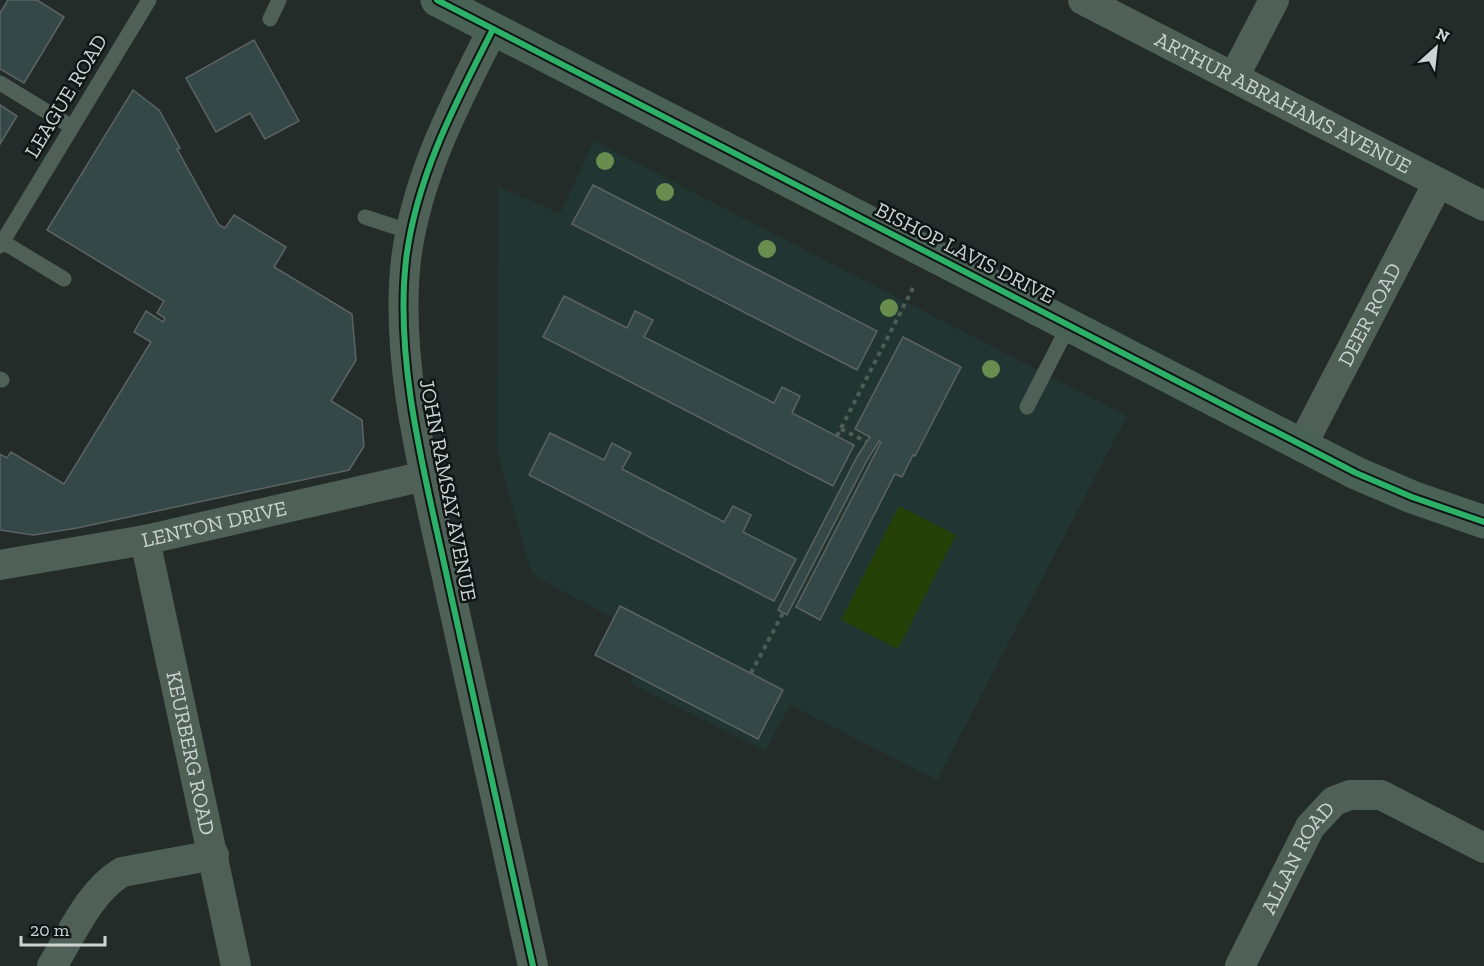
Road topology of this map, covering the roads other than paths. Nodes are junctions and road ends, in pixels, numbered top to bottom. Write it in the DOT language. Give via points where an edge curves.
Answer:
graph roads {
  1 [pos="279,0"];
  2 [pos="437,0"];
  3 [pos="1083,0"];
  4 [pos="1274,0"];
  5 [pos="142,3"];
  6 [pos="270,19"];
  7 [pos="493,29"];
  8 [pos="1234,76"];
  9 [pos="0,83"];
  10 [pos="72,127"];
  11 [pos="1438,183"];
  12 [pos="1484,206"];
  13 [pos="365,217"];
  14 [pos="411,232"];
  15 [pos="1,244"];
  16 [pos="64,279"];
  17 [pos="1069,325"];
  18 [pos="1026,407"];
  19 [pos="1302,445"];
  20 [pos="425,476"];
  21 [pos="1484,522"];
  22 [pos="145,540"];
  23 [pos="0,565"];
  24 [pos="1484,848"];
  25 [pos="214,855"];
  26 [pos="52,966"];
  27 [pos="236,966"];
  28 [pos="533,966"];
  29 [pos="1240,966"];
  1 -- 6 [label="lane"];
  2 -- 7 [label="street, BISHOP LAVIS DRIVE"];
  3 -- 8 [label="street, ARTHUR ABRAHAMS AVENUE"];
  4 -- 8 [label="street"];
  5 -- 10 [label="lane, LEAGUE ROAD"];
  7 -- 14 [label="street, JOHN RAMSAY AVENUE" via="439,143"];
  7 -- 17 [label="street, BISHOP LAVIS DRIVE"];
  8 -- 11 [label="street, ARTHUR ABRAHAMS AVENUE"];
  9 -- 10 [label="lane"];
  10 -- 15 [label="lane, LEAGUE ROAD"];
  11 -- 12 [label="street, ARTHUR ABRAHAMS AVENUE"];
  11 -- 19 [label="street, DEER ROAD"];
  13 -- 14 [label="lane"];
  14 -- 20 [label="street, JOHN RAMSAY AVENUE" via="403,326"];
  15 -- 16 [label="lane"];
  17 -- 18 [label="lane"];
  17 -- 19 [label="street, BISHOP LAVIS DRIVE"];
  19 -- 21 [label="street, BISHOP LAVIS DRIVE" via="1412,497"];
  20 -- 22 [label="street, LENTON DRIVE"];
  20 -- 28 [label="street, JOHN RAMSAY AVENUE"];
  22 -- 23 [label="street, LENTON DRIVE"];
  22 -- 25 [label="street, KEURBERG ROAD"];
  24 -- 29 [label="street, ALLAN ROAD" via="1381,795 1350,795 1334,801 1310,827"];
  25 -- 26 [label="street" via="122,872 109,880 94,897"];
  25 -- 27 [label="street, KEURBERG ROAD"];
}
